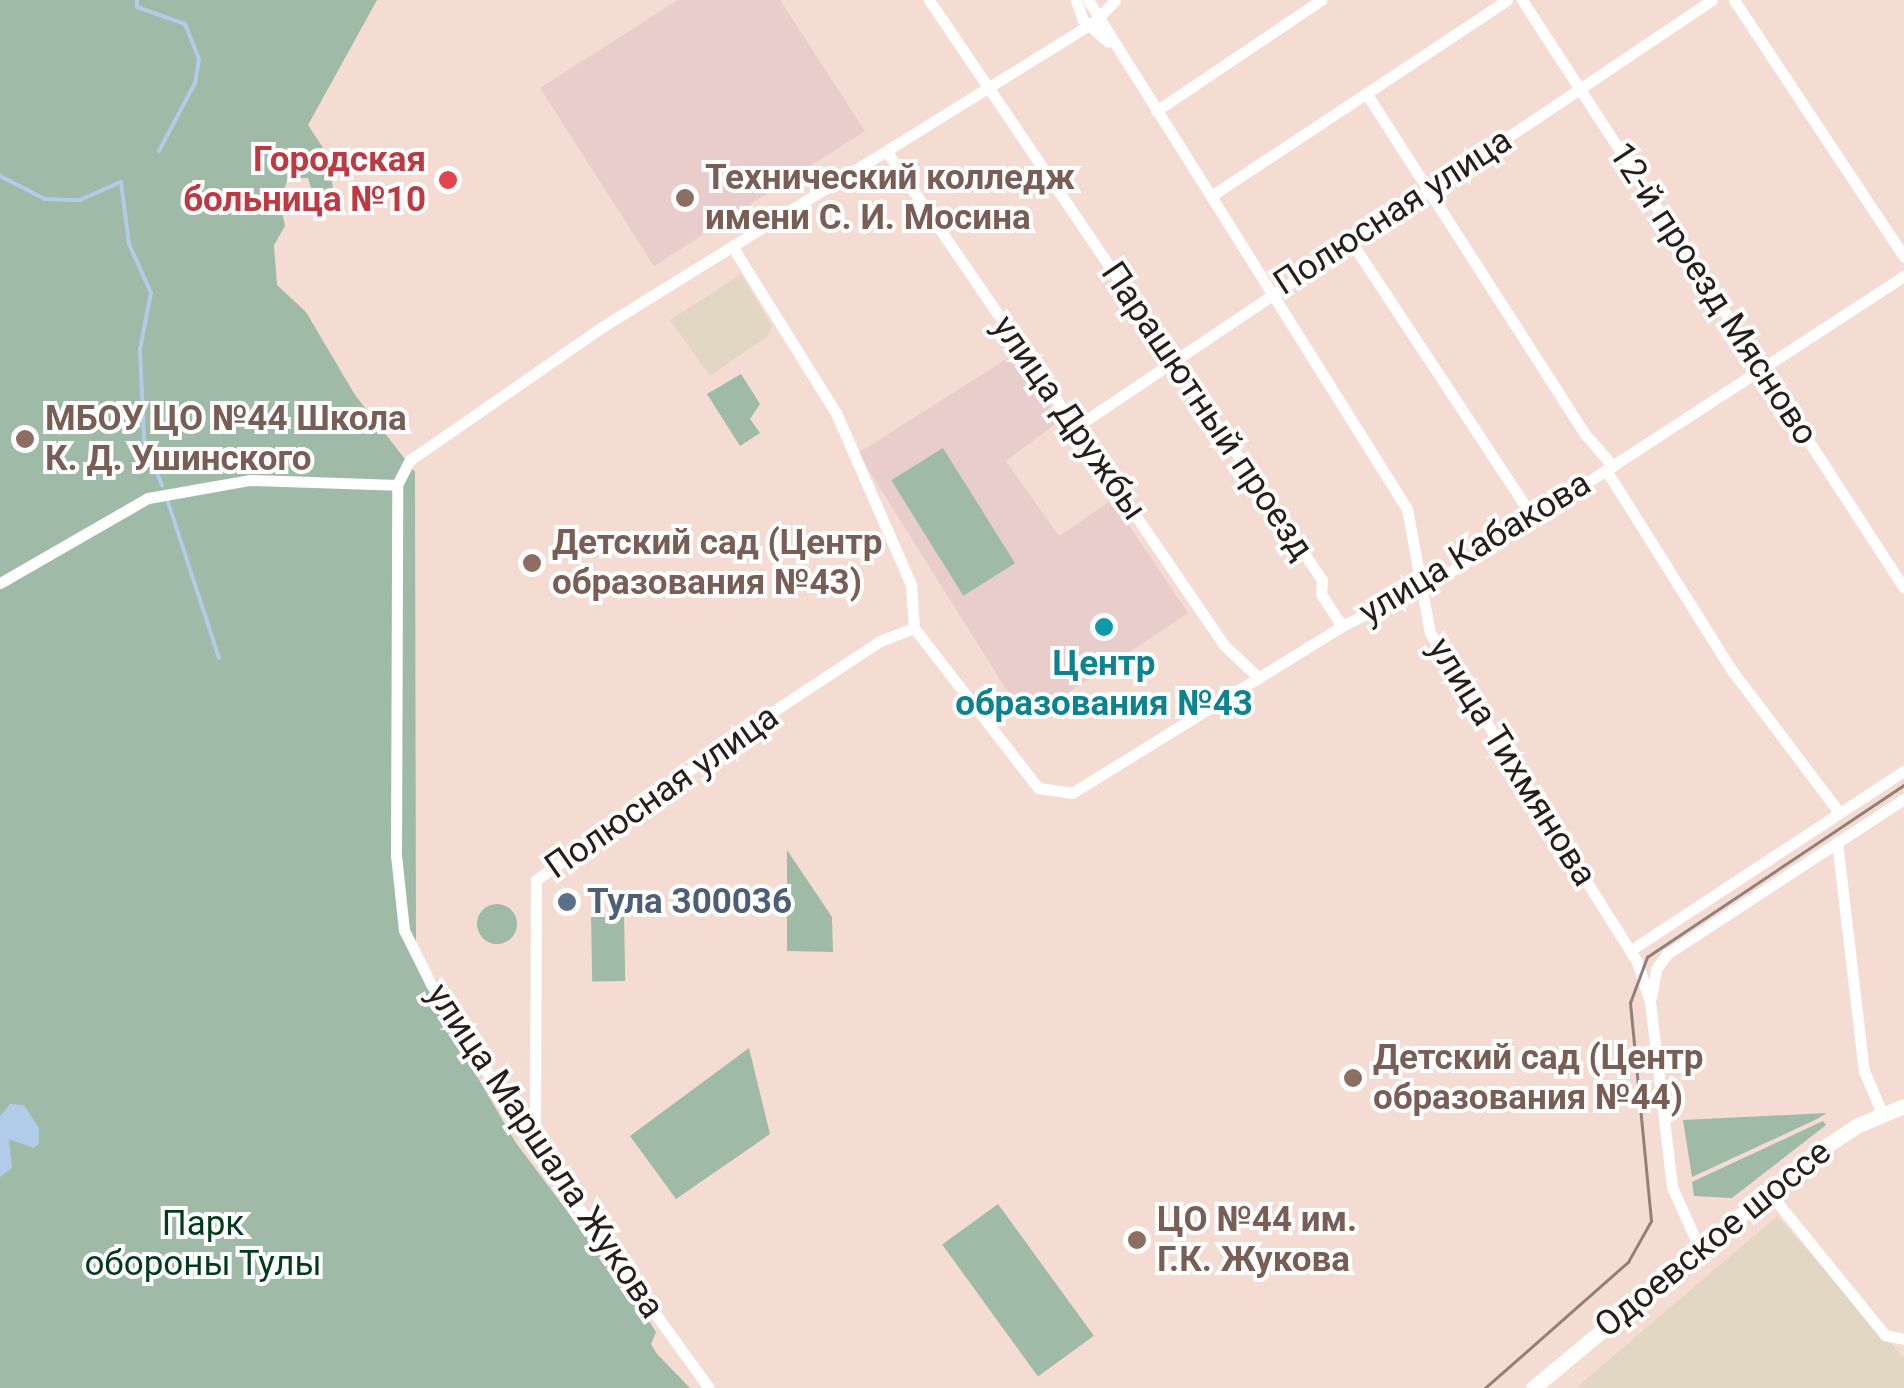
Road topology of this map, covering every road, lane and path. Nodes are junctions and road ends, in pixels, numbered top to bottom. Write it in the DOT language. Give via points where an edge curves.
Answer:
graph roads {
  1 [pos="929,0"];
  2 [pos="1076,0"];
  3 [pos="1112,0"];
  4 [pos="1321,0"];
  5 [pos="1508,0"];
  6 [pos="1522,0"];
  7 [pos="1712,0"];
  8 [pos="1734,0"];
  9 [pos="1094,7"];
  10 [pos="1084,20"];
  11 [pos="1111,45"];
  12 [pos="987,86"];
  13 [pos="1580,90"];
  14 [pos="1366,93"];
  15 [pos="1156,111"];
  16 [pos="887,152"];
  17 [pos="1430,187"];
  18 [pos="1211,196"];
  19 [pos="1350,240"];
  20 [pos="732,246"];
  21 [pos="1904,257"];
  22 [pos="1904,276"];
  23 [pos="1270,293"];
  24 [pos="1170,359"];
  25 [pos="1763,370"];
  26 [pos="1076,427"];
  27 [pos="1610,468"];
  28 [pos="398,485"];
  29 [pos="1532,518"];
  30 [pos="0,582"];
  31 [pos="1423,586"];
  32 [pos="1904,588"];
  33 [pos="1342,626"];
  34 [pos="914,628"];
  35 [pos="1259,678"];
  36 [pos="1904,771"];
  37 [pos="1904,799"];
  38 [pos="1839,812"];
  39 [pos="1837,842"];
  40 [pos="1630,950"];
  41 [pos="1650,1002"];
  42 [pos="1904,1106"];
  43 [pos="1882,1113"];
  44 [pos="536,1149"];
  45 [pos="1768,1191"];
  46 [pos="1699,1247"];
  47 [pos="1904,1340"];
  48 [pos="709,1388"];
  49 [pos="1533,1388"];
  1 -- 12 [label="street, Парашютный проезд"];
  2 -- 10 [label="street"];
  3 -- 9 [label="street"];
  4 -- 15 [label="street"];
  5 -- 14 [label="street"];
  6 -- 13 [label="street, 12-й проезд Мясново"];
  7 -- 13 [label="street, Полюсная улица"];
  8 -- 21 [label="street"];
  9 -- 10 [label="street"];
  9 -- 11 [label="street, улица Тихмянова"];
  10 -- 11 [label="street, улица Тихмянова"];
  10 -- 12 [label="street"];
  11 -- 15 [label="street, улица Тихмянова"];
  12 -- 16 [label="street"];
  12 -- 24 [label="street, Парашютный проезд"];
  13 -- 17 [label="street, Полюсная улица"];
  13 -- 25 [label="street, 12-й проезд Мясново"];
  14 -- 17 [label="street"];
  14 -- 18 [label="street"];
  15 -- 18 [label="street, улица Тихмянова"];
  16 -- 20 [label="street"];
  16 -- 26 [label="street, улица Дружбы"];
  17 -- 19 [label="street, Полюсная улица"];
  17 -- 27 [label="street"];
  18 -- 23 [label="street, улица Тихмянова"];
  19 -- 23 [label="street, Полюсная улица"];
  19 -- 29 [label="street"];
  20 -- 28 [label="street" via="410,460"];
  20 -- 34 [label="street" via="836,413 911,586"];
  22 -- 25 [label="street, улица Кабакова"];
  23 -- 24 [label="street, Полюсная улица"];
  23 -- 31 [label="street, улица Тихмянова" via="1407,508"];
  24 -- 26 [label="street, Полюсная улица"];
  24 -- 33 [label="street, Парашютный проезд" via="1322,580 1321,594"];
  25 -- 27 [label="street, улица Кабакова"];
  25 -- 32 [label="street, 12-й проезд Мясново"];
  26 -- 35 [label="street, улица Дружбы" via="1224,645"];
  27 -- 29 [label="street, улица Кабакова"];
  27 -- 38 [label="street" via="1730,668"];
  28 -- 30 [label="street" via="250,480 148,498"];
  28 -- 44 [label="street, улица Маршала Жукова" via="396,855 404,930"];
  29 -- 31 [label="street, улица Кабакова"];
  31 -- 33 [label="street, улица Кабакова"];
  31 -- 40 [label="street, улица Тихмянова" via="1430,633"];
  33 -- 35 [label="street, улица Кабакова"];
  34 -- 35 [label="street, улица Кабакова" via="1038,788 1072,793"];
  34 -- 44 [label="street, Полюсная улица" via="880,642 751,726 536,880"];
  36 -- 38 [label="street"];
  37 -- 39 [label="street"];
  38 -- 40 [label="street"];
  39 -- 41 [label="street" via="1667,954 1656,969"];
  39 -- 43 [label="street" via="1864,1071"];
  40 -- 41 [label="street, улица Тихмянова"];
  41 -- 46 [label="street, улица Тихмянова" via="1672,1188"];
  42 -- 43 [label="main road, Одоевское шоссе"];
  43 -- 45 [label="main road, Одоевское шоссе"];
  44 -- 48 [label="street, улица Маршала Жукова"];
  45 -- 46 [label="main road, Одоевское шоссе"];
  45 -- 47 [label="street" via="1885,1335"];
  46 -- 49 [label="main road, Одоевское шоссе"];
}
